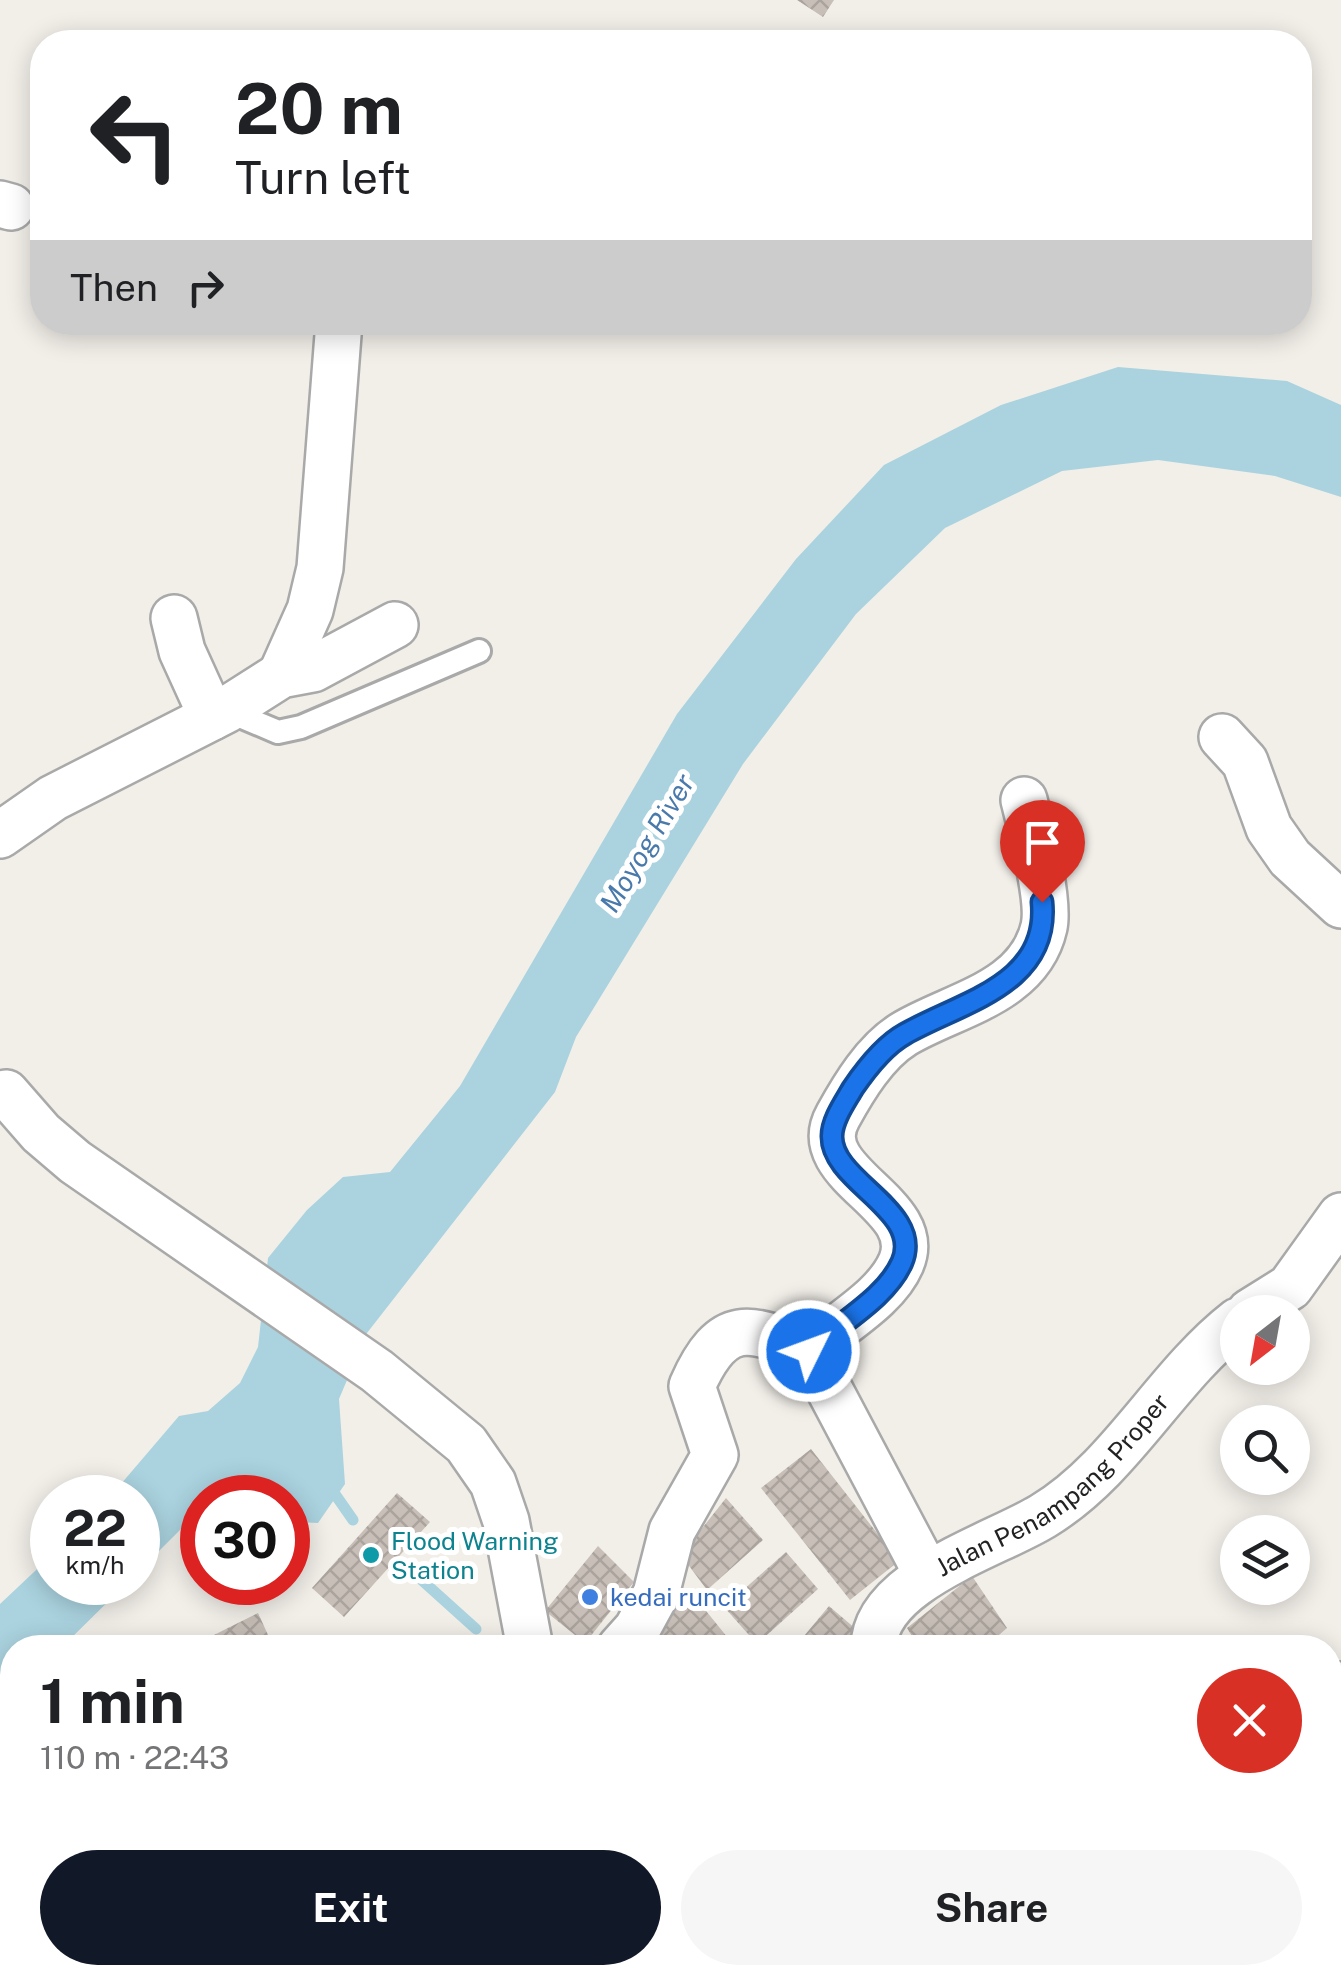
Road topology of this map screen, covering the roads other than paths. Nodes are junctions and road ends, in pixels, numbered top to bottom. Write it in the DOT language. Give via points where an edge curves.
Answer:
graph roads {
  1 [pos="338,335"];
  2 [pos="174,618"];
  3 [pos="395,626"];
  4 [pos="479,651"];
  5 [pos="280,675"];
  6 [pos="219,713"];
  7 [pos="1222,737"];
  8 [pos="1024,800"];
  9 [pos="0,835"];
  10 [pos="1341,905"];
  11 [pos="6,1093"];
  12 [pos="1341,1216"];
  13 [pos="1326,1264"];
  14 [pos="1277,1295"];
  15 [pos="1220,1335"];
  16 [pos="809,1351"];
  17 [pos="927,1574"];
  18 [pos="528,1635"];
  19 [pos="632,1635"];
  20 [pos="879,1635"];
  1 -- 5 [label="street" via="320,568 310,610"];
  2 -- 6 [label="street" via="187,664"];
  3 -- 5 [label="street" via="313,669"];
  4 -- 6 [label="lane" via="290,730"];
  5 -- 6 [label="street"];
  6 -- 9 [label="street" via="52,798"];
  7 -- 10 [label="street" via="1244,762 1269,828 1290,858"];
  8 -- 16 [label="street" via="1044,926 1032,951 993,993 904,1034 840,1111 831,1140 837,1155 898,1222 903,1260 891,1280"];
  11 -- 18 [label="street" via="76,1162 378,1371 466,1444 493,1482 506,1521"];
  12 -- 13 [label="street"];
  13 -- 14 [label="street"];
  15 -- 17 [label="street, Jalan Penampang Proper" via="1153,1404 1112,1459 1060,1506"];
  16 -- 17 [label="street"];
  16 -- 19 [label="street" via="739,1330 702,1363 692,1386 715,1455 672,1531 656,1594"];
  17 -- 20 [label="street, Jalan Penampang Proper" via="886,1614"];
}
